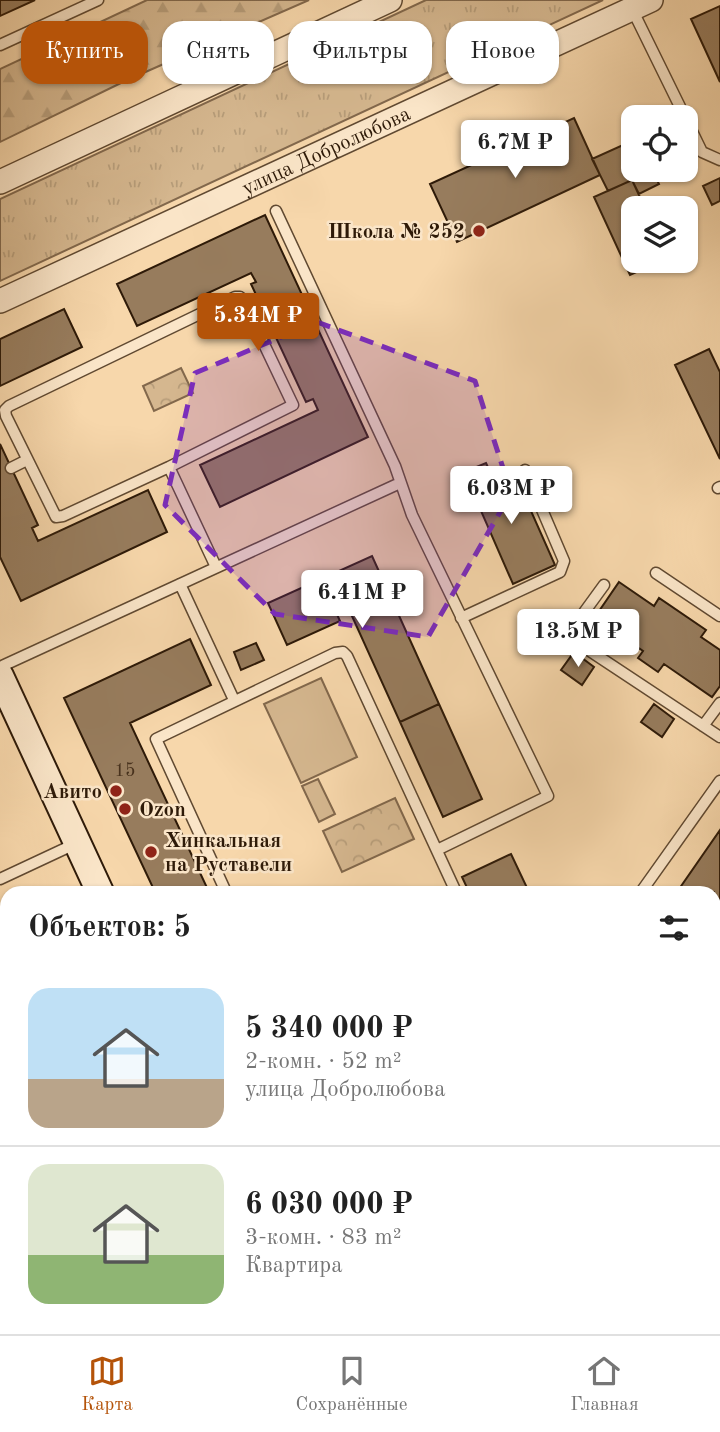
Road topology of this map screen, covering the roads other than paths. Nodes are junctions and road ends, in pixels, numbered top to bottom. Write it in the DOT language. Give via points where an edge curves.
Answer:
graph roads {
  1 [pos="97,0"];
  2 [pos="390,0"];
  3 [pos="641,4"];
  4 [pos="0,45"];
  5 [pos="680,105"];
  6 [pos="698,144"];
  7 [pos="720,160"];
  8 [pos="0,182"];
  9 [pos="276,211"];
  10 [pos="0,301"];
  11 [pos="327,321"];
  12 [pos="317,326"];
  13 [pos="279,344"];
  14 [pos="267,349"];
  15 [pos="27,460"];
  16 [pos="169,467"];
  17 [pos="11,468"];
  18 [pos="525,470"];
  19 [pos="400,483"];
  20 [pos="216,567"];
  21 [pos="656,573"];
  22 [pos="180,584"];
  23 [pos="604,585"];
  24 [pos="720,616"];
  25 [pos="461,618"];
  26 [pos="0,667"];
  27 [pos="0,676"];
  28 [pos="234,700"];
  29 [pos="720,702"];
  30 [pos="703,726"];
  31 [pos="720,737"];
  32 [pos="720,781"];
  33 [pos="716,795"];
  34 [pos="77,843"];
  35 [pos="437,850"];
  36 [pos="0,879"];
  37 [pos="97,886"];
  38 [pos="223,886"];
  39 [pos="453,886"];
  40 [pos="646,886"];
  1 -- 4 [label="lane"];
  2 -- 8 [label="street"];
  3 -- 5 [label="lane"];
  3 -- 10 [label="street, улица Добролюбова"];
  6 -- 7 [label="lane" via="702,152"];
  9 -- 11 [label="lane"];
  11 -- 12 [label="lane"];
  11 -- 19 [label="lane"];
  13 -- 14 [label="lane"];
  14 -- 15 [label="lane" via="243,300 235,297 9,406 6,415"];
  14 -- 16 [label="lane" via="293,405"];
  15 -- 16 [label="lane" via="56,517"];
  15 -- 17 [label="lane"];
  16 -- 20 [label="lane"];
  18 -- 25 [label="lane" via="564,567"];
  19 -- 20 [label="lane"];
  19 -- 25 [label="lane"];
  20 -- 22 [label="lane"];
  21 -- 24 [label="lane"];
  22 -- 26 [label="lane"];
  22 -- 28 [label="lane"];
  23 -- 30 [label="lane" via="580,618 584,647"];
  25 -- 35 [label="lane" via="548,796"];
  27 -- 34 [label="main road"];
  28 -- 35 [label="lane" via="343,652"];
  28 -- 38 [label="lane" via="156,739"];
  29 -- 30 [label="lane"];
  30 -- 31 [label="lane"];
  32 -- 33 [label="lane"];
  33 -- 40 [label="lane"];
  34 -- 36 [label="lane"];
  34 -- 37 [label="main road"];
  35 -- 39 [label="lane"];
}
